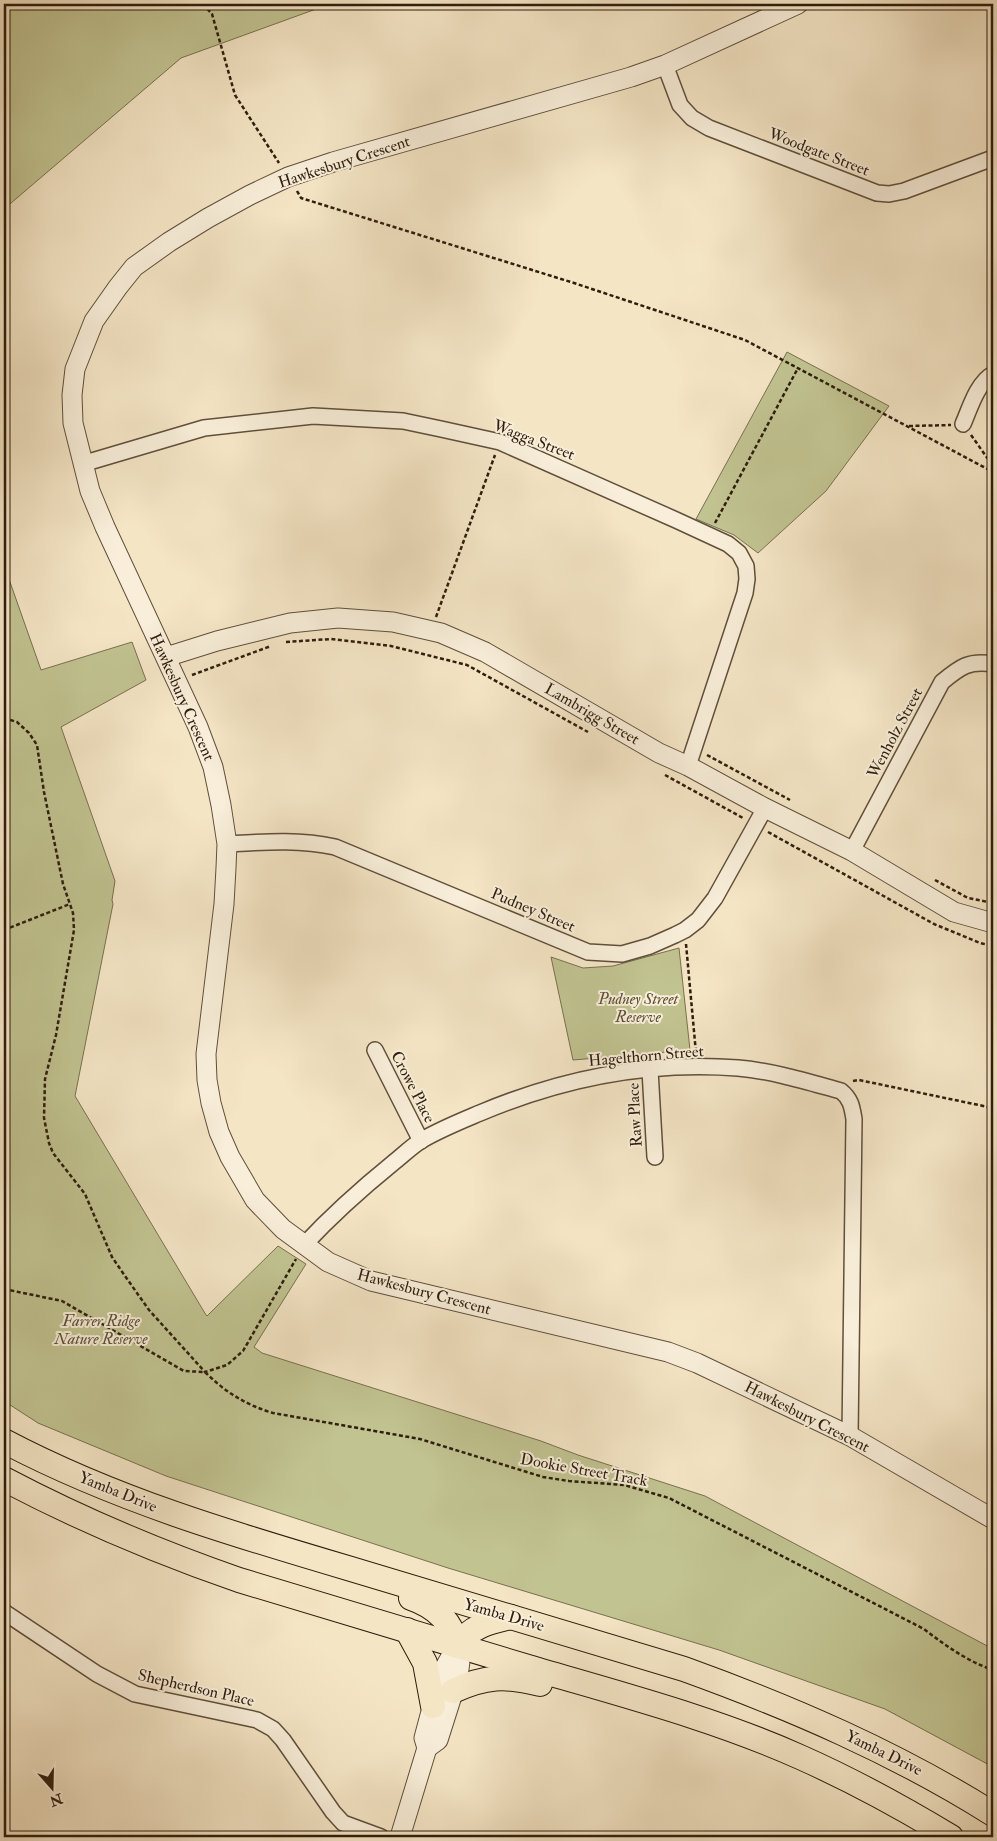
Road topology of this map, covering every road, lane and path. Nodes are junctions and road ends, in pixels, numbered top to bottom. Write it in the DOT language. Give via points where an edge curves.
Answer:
graph roads {
  1 [pos="203,4"];
  2 [pos="798,4"];
  3 [pos="665,65"];
  4 [pos="993,158"];
  5 [pos="282,166"];
  6 [pos="294,187"];
  7 [pos="798,368"];
  8 [pos="993,374"];
  9 [pos="963,424"];
  10 [pos="500,442"];
  11 [pos="82,464"];
  12 [pos="993,472"];
  13 [pos="709,535"];
  14 [pos="431,631"];
  15 [pos="281,642"];
  16 [pos="272,646"];
  17 [pos="422,654"];
  18 [pos="166,657"];
  19 [pos="993,664"];
  20 [pos="190,682"];
  21 [pos="4,718"];
  22 [pos="594,736"];
  23 [pos="688,766"];
  24 [pos="661,773"];
  25 [pos="771,811"];
  26 [pos="756,825"];
  27 [pos="227,844"];
  28 [pos="852,851"];
  29 [pos="70,904"];
  30 [pos="993,923"];
  31 [pos="4,930"];
  32 [pos="685,930"];
  33 [pos="993,946"];
  34 [pos="375,1050"];
  35 [pos="697,1067"];
  36 [pos="650,1070"];
  37 [pos="421,1141"];
  38 [pos="655,1157"];
  39 [pos="304,1245"];
  40 [pos="4,1289"];
  41 [pos="205,1372"];
  42 [pos="850,1436"];
  43 [pos="4,1441"];
  44 [pos="4,1479"];
  45 [pos="993,1519"];
  46 [pos="370,1575"];
  47 [pos="4,1612"];
  48 [pos="511,1617"];
  49 [pos="407,1630"];
  50 [pos="457,1646"];
  51 [pos="993,1670"];
  52 [pos="606,1690"];
  53 [pos="453,1691"];
  54 [pos="433,1706"];
  55 [pos="427,1748"];
  56 [pos="964,1796"];
  57 [pos="993,1802"];
  58 [pos="993,1814"];
  59 [pos="381,1837"];
  60 [pos="400,1837"];
  61 [pos="951,1837"];
  1 -- 5 [label="path" via="212,14 235,95"];
  2 -- 3 [label="street, Hawkesbury Crescent"];
  3 -- 4 [label="street, Woodgate Street" via="680,105 692,118 709,128 877,193 904,191"];
  3 -- 11 [label="street, Hawkesbury Crescent" via="288,177 169,242 134,267 94,321 82,348 72,395 73,423"];
  6 -- 7 [label="path" via="301,198 745,340"];
  7 -- 12 [label="path"];
  7 -- 13 [label="path"];
  8 -- 9 [label="street" via="980,386"];
  10 -- 11 [label="street, Wagga Street" via="403,421 313,416 204,428"];
  10 -- 13 [label="street, Wagga Street"];
  10 -- 14 [label="path"];
  11 -- 18 [label="street, Hawkesbury Crescent" via="105,527"];
  13 -- 23 [label="street, Wagga Street" via="739,553 746,566 747,579"];
  14 -- 17 [label="path"];
  14 -- 18 [label="street, Lambrigg Street" via="393,622 338,618 290,623"];
  14 -- 23 [label="street, Lambrigg Street" via="485,652"];
  15 -- 17 [label="path" via="331,639 391,646"];
  16 -- 20 [label="path" via="190,676"];
  17 -- 22 [label="path" via="467,665"];
  18 -- 27 [label="street, Hawkesbury Crescent" via="213,766"];
  19 -- 28 [label="street, Wenholz Street" via="966,664 942,682"];
  21 -- 29 [label="path, Dookie Street Track" via="17,722 37,745 63,884"];
  23 -- 25 [label="street, Lambrigg Street"];
  24 -- 26 [label="path"];
  25 -- 26 [label="street, Pudney Street"];
  25 -- 28 [label="street, Lambrigg Street"];
  25 -- 33 [label="path" via="766,831 934,924"];
  26 -- 32 [label="street, Pudney Street" via="715,898 698,920"];
  27 -- 32 [label="street, Pudney Street" via="293,841 335,847 588,952 622,954"];
  27 -- 39 [label="street, Hawkesbury Crescent" via="224,904 206,1054 211,1103 230,1157 255,1200"];
  28 -- 30 [label="street, Lambrigg Street" via="954,912"];
  29 -- 31 [label="path"];
  29 -- 41 [label="path, Dookie Street Track" via="74,930 45,1079 44,1118 49,1143 85,1194 112,1257 149,1310"];
  32 -- 35 [label="path"];
  34 -- 37 [label="street, Crowe Place"];
  35 -- 36 [label="street, Hagelthorn Street"];
  35 -- 42 [label="street, Hagelthorn Street" via="763,1072 841,1091 848,1096 852,1106 854,1138"];
  36 -- 37 [label="street, Hagelthorn Street" via="563,1083 509,1101"];
  36 -- 38 [label="street, Raw Place"];
  37 -- 39 [label="street, Hagelthorn Street" via="368,1183"];
  39 -- 41 [label="path" via="243,1351 227,1365"];
  39 -- 42 [label="street, Hawkesbury Crescent" via="328,1262 371,1281 668,1352"];
  40 -- 41 [label="path" via="62,1301 184,1371"];
  41 -- 51 [label="path, Dookie Street Track" via="235,1398 258,1409 420,1439 543,1477 624,1486 669,1498 924,1628 947,1647"];
  42 -- 45 [label="street, Hawkesbury Crescent"];
  43 -- 46 [label="main road, Yamba Drive" via="61,1469 183,1517"];
  44 -- 49 [label="main road" via="80,1517 177,1558"];
  46 -- 48 [label="main road, Yamba Drive"];
  46 -- 50 [label="main road" via="395,1593 424,1603 439,1613 451,1626"];
  47 -- 59 [label="street, Shepherdson Place" via="97,1674 135,1694 257,1720 273,1729 343,1823"];
  48 -- 50 [label="main road" via="478,1626"];
  48 -- 56 [label="main road, Yamba Drive" via="684,1669 785,1707 902,1761"];
  49 -- 50 [label="main road"];
  49 -- 54 [label="main road" via="425,1663"];
  50 -- 52 [label="main road"];
  50 -- 53 [label="street" via="460,1661"];
  50 -- 54 [label="street" via="441,1674"];
  52 -- 53 [label="main road" via="571,1692 502,1677 472,1682"];
  52 -- 61 [label="main road" via="710,1722 799,1756"];
  53 -- 55 [label="street" via="438,1740"];
  54 -- 55 [label="street" via="424,1738"];
  55 -- 60 [label="street"];
  56 -- 57 [label="main road"];
  56 -- 58 [label="main road, Yamba Drive"];
}
